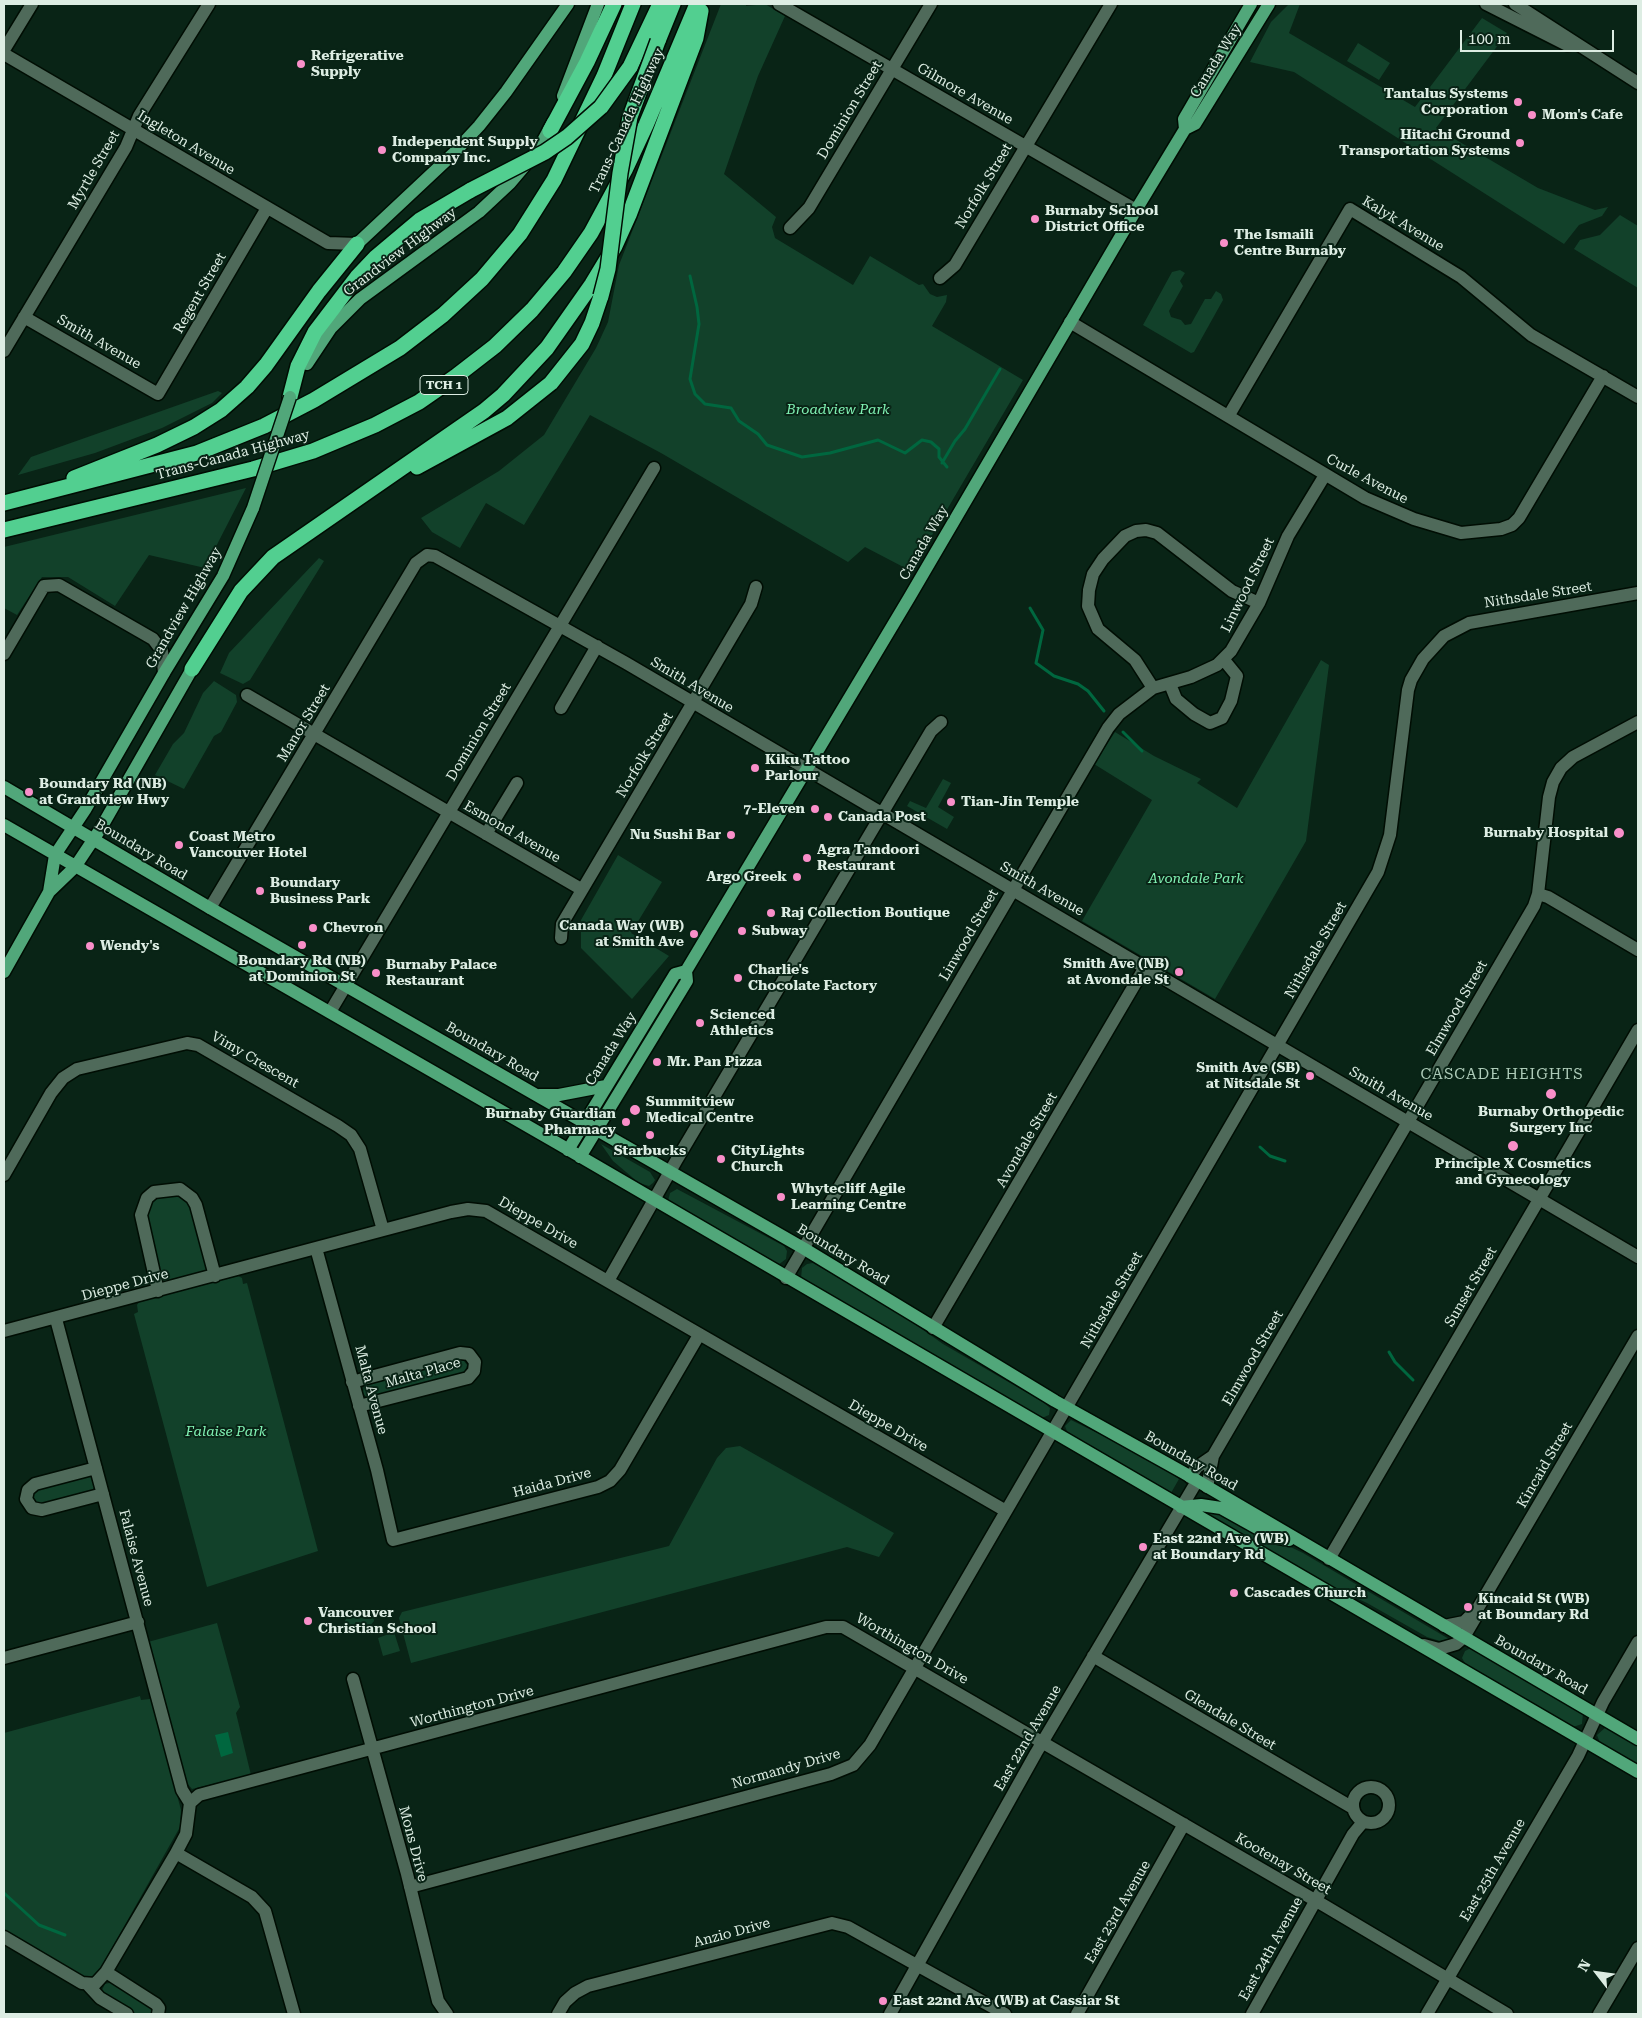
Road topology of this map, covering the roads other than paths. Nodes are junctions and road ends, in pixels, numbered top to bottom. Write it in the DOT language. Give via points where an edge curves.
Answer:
graph roads {
  1 [pos="32,4"];
  2 [pos="209,4"];
  3 [pos="568,4"];
  4 [pos="598,4"];
  5 [pos="614,4"];
  6 [pos="633,4"];
  7 [pos="660,4"];
  8 [pos="673,4"];
  9 [pos="697,4"];
  10 [pos="703,4"];
  11 [pos="779,4"];
  12 [pos="931,4"];
  13 [pos="1111,4"];
  14 [pos="1251,4"];
  15 [pos="1269,4"];
  16 [pos="1486,4"];
  17 [pos="1515,4"];
  18 [pos="1576,44"];
  19 [pos="4,50"];
  20 [pos="4,54"];
  21 [pos="891,69"];
  22 [pos="1638,83"];
  23 [pos="1185,129"];
  24 [pos="134,130"];
  25 [pos="550,131"];
  26 [pos="1026,146"];
  27 [pos="268,208"];
  28 [pos="1136,210"];
  29 [pos="790,228"];
  30 [pos="357,244"];
  31 [pos="940,278"];
  32 [pos="24,317"];
  33 [pos="1070,322"];
  34 [pos="4,351"];
  35 [pos="302,365"];
  36 [pos="1603,376"];
  37 [pos="158,394"];
  38 [pos="290,397"];
  39 [pos="1638,397"];
  40 [pos="1229,416"];
  41 [pos="654,468"];
  42 [pos="1325,475"];
  43 [pos="373,489"];
  44 [pos="39,494"];
  45 [pos="4,503"];
  46 [pos="4,530"];
  47 [pos="427,555"];
  48 [pos="756,587"];
  49 [pos="1638,593"];
  50 [pos="1259,603"];
  51 [pos="560,626"];
  52 [pos="597,646"];
  53 [pos="4,654"];
  54 [pos="1224,660"];
  55 [pos="192,669"];
  56 [pos="164,673"];
  57 [pos="1170,684"];
  58 [pos="1153,688"];
  59 [pos="247,695"];
  60 [pos="693,702"];
  61 [pos="560,708"];
  62 [pos="941,722"];
  63 [pos="1638,722"];
  64 [pos="314,735"];
  65 [pos="807,769"];
  66 [pos="517,783"];
  67 [pos="4,786"];
  68 [pos="448,812"];
  69 [pos="882,813"];
  70 [pos="4,825"];
  71 [pos="74,827"];
  72 [pos="486,834"];
  73 [pos="93,840"];
  74 [pos="55,855"];
  75 [pos="75,867"];
  76 [pos="581,889"];
  77 [pos="1013,890"];
  78 [pos="49,892"];
  79 [pos="1538,894"];
  80 [pos="210,908"];
  81 [pos="561,938"];
  82 [pos="1638,950"];
  83 [pos="1145,967"];
  84 [pos="686,971"];
  85 [pos="4,972"];
  86 [pos="345,985"];
  87 [pos="330,1012"];
  88 [pos="1638,1030"];
  89 [pos="1278,1045"];
  90 [pos="606,1086"];
  91 [pos="537,1095"];
  92 [pos="584,1122"];
  93 [pos="1408,1122"];
  94 [pos="596,1129"];
  95 [pos="568,1150"];
  96 [pos="580,1157"];
  97 [pos="670,1172"];
  98 [pos="4,1175"];
  99 [pos="1540,1199"];
  100 [pos="655,1201"];
  101 [pos="383,1230"];
  102 [pos="316,1248"];
  103 [pos="803,1248"];
  104 [pos="1638,1257"];
  105 [pos="215,1276"];
  106 [pos="786,1278"];
  107 [pos="608,1281"];
  108 [pos="158,1291"];
  109 [pos="56,1319"];
  110 [pos="934,1328"];
  111 [pos="4,1331"];
  112 [pos="699,1335"];
  113 [pos="1638,1336"];
  114 [pos="352,1382"];
  115 [pos="359,1406"];
  116 [pos="1067,1408"];
  117 [pos="1052,1432"];
  118 [pos="1213,1456"];
  119 [pos="96,1468"];
  120 [pos="1198,1481"];
  121 [pos="103,1494"];
  122 [pos="1182,1507"];
  123 [pos="1006,1511"];
  124 [pos="393,1540"];
  125 [pos="1299,1542"];
  126 [pos="1328,1559"];
  127 [pos="1478,1608"];
  128 [pos="138,1622"];
  129 [pos="1444,1626"];
  130 [pos="1464,1637"];
  131 [pos="1414,1642"];
  132 [pos="1638,1642"];
  133 [pos="1093,1656"];
  134 [pos="4,1658"];
  135 [pos="915,1668"];
  136 [pos="354,1679"];
  137 [pos="1597,1715"];
  138 [pos="1638,1739"];
  139 [pos="1585,1741"];
  140 [pos="1042,1742"];
  141 [pos="373,1749"];
  142 [pos="1638,1772"];
  143 [pos="190,1803"];
  144 [pos="1353,1808"];
  145 [pos="1363,1822"];
  146 [pos="1184,1824"];
  147 [pos="176,1853"];
  148 [pos="410,1886"];
  149 [pos="1315,1900"];
  150 [pos="4,1937"];
  151 [pos="1638,1948"];
  152 [pos="917,1965"];
  153 [pos="106,1972"];
  154 [pos="1448,1978"];
  155 [pos="88,1985"];
  156 [pos="127,2014"];
  157 [pos="158,2014"];
  158 [pos="294,2014"];
  159 [pos="447,2014"];
  160 [pos="558,2014"];
  161 [pos="890,2014"];
  162 [pos="1005,2014"];
  163 [pos="1077,2014"];
  164 [pos="1252,2014"];
  165 [pos="1427,2014"];
  166 [pos="1507,2014"];
  167 [pos="1599,2014"];
  1 -- 19 [label="street"];
  2 -- 24 [label="street, Myrtle Street"];
  3 -- 30 [label="main road" via="478,126"];
  4 -- 25 [label="main road, Grandview Highway"];
  5 -- 25 [label="highway"];
  6 -- 44 [label="highway, Trans-Canada Highway" via="604,76 554,180 520,234 482,279 443,315 400,348 264,426 197,453"];
  7 -- 35 [label="highway, bridge" via="630,67 601,107 567,137 538,156 420,220 376,257 324,319"];
  8 -- 43 [label="highway, bridge" via="630,117 608,269 602,296 582,344 551,383 507,418"];
  9 -- 46 [label="highway, Trans-Canada Highway / TCH 1" via="634,152 591,233 532,310 455,378 375,426 313,451 253,469"];
  10 -- 43 [label="highway" via="696,38 629,215 615,246 568,321 503,395"];
  11 -- 21 [label="street, Gilmore Avenue"];
  12 -- 21 [label="street, Dominion Street"];
  13 -- 26 [label="street, Norfolk Street"];
  14 -- 23 [label="main road, Canada Way" via="1184,119"];
  15 -- 23 [label="main road, Canada Way" via="1195,124"];
  16 -- 18 [label="street" via="1561,42"];
  17 -- 18 [label="street" via="1572,38"];
  18 -- 22 [label="street"];
  20 -- 24 [label="street, Ingleton Avenue"];
  21 -- 26 [label="street, Gilmore Avenue"];
  21 -- 29 [label="street, Dominion Street" via="809,208"];
  23 -- 28 [label="main road, Canada Way"];
  24 -- 27 [label="street, Ingleton Avenue"];
  24 -- 32 [label="street, Myrtle Street"];
  25 -- 35 [label="main road, Grandview Highway" via="524,167 479,212 360,299 341,316"];
  26 -- 28 [label="street, Gilmore Avenue"];
  26 -- 31 [label="street, Norfolk Street" via="955,265"];
  27 -- 30 [label="street, Ingleton Avenue" via="328,243"];
  27 -- 37 [label="street, Regent Street"];
  28 -- 33 [label="main road, Canada Way"];
  30 -- 44 [label="highway" via="266,365 221,410 164,441"];
  32 -- 34 [label="street, Myrtle Street"];
  32 -- 37 [label="street, Smith Avenue"];
  33 -- 40 [label="street, Curle Avenue"];
  33 -- 65 [label="main road, Canada Way"];
  35 -- 38 [label="highway"];
  36 -- 39 [label="street, Kalyk Avenue"];
  36 -- 40 [label="street, Kalyk Avenue" via="1531,335 1461,277 1350,209"];
  36 -- 42 [label="street, Curle Avenue" via="1522,514 1505,527 1468,534 1451,531 1385,508"];
  38 -- 56 [label="main road, Grandview Highway, bridge" via="253,508 223,576"];
  40 -- 42 [label="street, Curle Avenue"];
  41 -- 51 [label="street, Dominion Street"];
  42 -- 50 [label="street, Linwood Street" via="1288,536"];
  43 -- 55 [label="highway" via="319,523 260,569 220,621"];
  44 -- 45 [label="highway, Trans-Canada Highway"];
  47 -- 51 [label="street, Smith Avenue" via="435,556"];
  47 -- 64 [label="street, Manor Street" via="416,563"];
  48 -- 60 [label="street, Norfolk Street" via="751,604"];
  49 -- 89 [label="street, Nithsdale Street" via="1478,620 1452,630 1430,650 1408,690 1390,835 1381,864"];
  50 -- 54 [label="street, Linwood Street"];
  50 -- 58 [label="street" via="1232,590 1157,533 1146,530 1125,536 1103,558 1093,574 1088,606 1098,629 1135,660"];
  51 -- 52 [label="street, Smith Avenue"];
  51 -- 68 [label="street, Dominion Street"];
  52 -- 60 [label="street, Smith Avenue"];
  52 -- 61 [label="street"];
  53 -- 56 [label="street" via="44,586 59,585 153,639 162,651"];
  54 -- 57 [label="street, Linwood Street"];
  54 -- 57 [label="street" via="1237,676 1222,718 1210,723 1194,714 1176,699"];
  55 -- 73 [label="main road, Grandview Highway"];
  56 -- 71 [label="main road, Grandview Highway"];
  57 -- 58 [label="street, Linwood Street"];
  58 -- 77 [label="street, Linwood Street" via="1119,714 1108,728"];
  59 -- 64 [label="street, Esmond Avenue"];
  60 -- 65 [label="street, Smith Avenue"];
  60 -- 76 [label="street, Norfolk Street"];
  62 -- 69 [label="street" via="931,730"];
  63 -- 79 [label="street, Elmwood Street" via="1573,757 1560,768 1549,797"];
  64 -- 68 [label="street, Esmond Avenue"];
  64 -- 80 [label="street, Manor Street"];
  65 -- 69 [label="street, Smith Avenue"];
  65 -- 84 [label="main road, Canada Way"];
  66 -- 72 [label="street"];
  67 -- 71 [label="main road, Boundary Road"];
  68 -- 72 [label="street, Esmond Avenue"];
  68 -- 86 [label="street, Dominion Street"];
  69 -- 77 [label="street, Smith Avenue"];
  69 -- 97 [label="street"];
  70 -- 74 [label="main road"];
  71 -- 73 [label="main road, Boundary Road"];
  71 -- 74 [label="main road, Grandview Highway"];
  72 -- 76 [label="street, Esmond Avenue"];
  73 -- 75 [label="main road, Grandview Highway"];
  73 -- 80 [label="main road, Boundary Road"];
  74 -- 75 [label="main road"];
  74 -- 78 [label="main road, Grandview Highway"];
  75 -- 78 [label="main road, Grandview Highway"];
  75 -- 87 [label="main road"];
  76 -- 81 [label="street, Norfolk Street" via="562,924"];
  77 -- 83 [label="street, Smith Avenue"];
  77 -- 103 [label="street, Linwood Street"];
  78 -- 85 [label="main road, Grandview Highway"];
  79 -- 82 [label="street"];
  79 -- 93 [label="street, Elmwood Street"];
  80 -- 86 [label="main road, Boundary Road"];
  83 -- 89 [label="street, Smith Avenue"];
  83 -- 110 [label="street, Avondale Street"];
  84 -- 90 [label="main road, Canada Way" via="675,974"];
  84 -- 94 [label="main road, Canada Way" via="687,981"];
  86 -- 87 [label="street, Dominion Street"];
  86 -- 91 [label="main road, Boundary Road"];
  87 -- 95 [label="main road"];
  88 -- 99 [label="street, Sunset Street"];
  89 -- 93 [label="street, Smith Avenue"];
  89 -- 116 [label="street, Nithsdale Street"];
  90 -- 91 [label="main road" via="559,1095"];
  90 -- 92 [label="main road, Canada Way"];
  91 -- 92 [label="main road, Boundary Road"];
  92 -- 94 [label="main road, Boundary Road"];
  92 -- 95 [label="main road, Canada Way"];
  93 -- 99 [label="street, Smith Avenue"];
  93 -- 118 [label="street, Elmwood Street"];
  94 -- 96 [label="main road, Canada Way"];
  94 -- 97 [label="main road, Boundary Road"];
  95 -- 96 [label="main road"];
  96 -- 100 [label="main road"];
  97 -- 100 [label="street"];
  97 -- 103 [label="main road, Boundary Road"];
  98 -- 101 [label="street, Vimy Crescent" via="63,1078 77,1069 187,1043 198,1045 351,1135 360,1149"];
  99 -- 104 [label="street, Smith Avenue"];
  99 -- 126 [label="street, Sunset Street"];
  100 -- 106 [label="main road"];
  100 -- 107 [label="street"];
  101 -- 102 [label="street, Dieppe Drive"];
  101 -- 107 [label="street, Dieppe Drive" via="451,1212 468,1209 486,1211"];
  102 -- 105 [label="street, Dieppe Drive"];
  102 -- 114 [label="street, Malta Avenue"];
  103 -- 106 [label="street, Linwood Street"];
  103 -- 110 [label="main road, Boundary Road"];
  105 -- 108 [label="street, Dieppe Drive"];
  105 -- 108 [label="street" via="192,1198 180,1189 154,1192 147,1198 141,1215"];
  106 -- 117 [label="main road"];
  107 -- 112 [label="street, Dieppe Drive"];
  108 -- 109 [label="street, Dieppe Drive"];
  109 -- 111 [label="street, Dieppe Drive"];
  109 -- 119 [label="street, Falaise Avenue"];
  110 -- 116 [label="main road, Boundary Road"];
  112 -- 123 [label="street, Dieppe Drive"];
  112 -- 124 [label="street, Haida Drive" via="620,1470 610,1481 598,1487"];
  113 -- 127 [label="street, Kincaid Street"];
  114 -- 115 [label="street, Malta Avenue"];
  114 -- 115 [label="street, Malta Place" via="460,1353 469,1354 475,1362 474,1371 468,1378"];
  115 -- 124 [label="street, Malta Avenue"];
  116 -- 117 [label="street, Nithsdale Street"];
  116 -- 120 [label="main road, Boundary Road"];
  117 -- 122 [label="main road"];
  117 -- 123 [label="street, Normandy Drive"];
  118 -- 120 [label="street, Elmwood Street"];
  118 -- 120 [label="street, Elmwood Street" via="1198,1468"];
  119 -- 121 [label="street, Falaise Avenue"];
  119 -- 121 [label="street" via="35,1484 28,1490 26,1499 32,1508 42,1510"];
  120 -- 122 [label="street, East 22nd Avenue"];
  120 -- 125 [label="main road, Boundary Road"];
  121 -- 128 [label="street, Falaise Avenue"];
  122 -- 125 [label="main road" via="1220,1508 1273,1537"];
  122 -- 131 [label="main road"];
  122 -- 133 [label="street, East 22nd Avenue"];
  123 -- 135 [label="street, Normandy Drive"];
  125 -- 126 [label="main road, Boundary Road"];
  126 -- 129 [label="main road, Boundary Road"];
  127 -- 129 [label="street, Kincaid Street" via="1464,1622"];
  127 -- 130 [label="street, Kincaid Street" via="1476,1618"];
  128 -- 134 [label="street"];
  128 -- 143 [label="street, Falaise Avenue" via="182,1790"];
  129 -- 130 [label="main road, Boundary Road"];
  130 -- 131 [label="street" via="1456,1644 1439,1649"];
  130 -- 137 [label="main road, Boundary Road"];
  131 -- 139 [label="main road"];
  132 -- 137 [label="street, East 25th Avenue"];
  133 -- 140 [label="street, East 22nd Avenue"];
  133 -- 144 [label="street, Glendale Street"];
  135 -- 140 [label="street, Worthington Drive"];
  135 -- 141 [label="street, Worthington Drive" via="843,1627 826,1627"];
  135 -- 148 [label="street, Normandy Drive" via="870,1745 853,1764 822,1776"];
  136 -- 141 [label="street, Mons Drive"];
  137 -- 138 [label="main road, Boundary Road"];
  137 -- 139 [label="street, East 25th Avenue"];
  139 -- 142 [label="main road"];
  139 -- 154 [label="street, East 25th Avenue"];
  140 -- 146 [label="street, Kootenay Street"];
  140 -- 152 [label="street, East 22nd Avenue"];
  141 -- 143 [label="street, Worthington Drive" via="199,1795"];
  141 -- 148 [label="street, Mons Drive"];
  143 -- 147 [label="street" via="186,1834"];
  144 -- 145 [label="street"];
  144 -- 145 [label="street" via="1360,1792 1372,1788 1385,1792 1390,1803 1386,1816 1370,1823"];
  145 -- 149 [label="street, East 24th Avenue"];
  146 -- 149 [label="street, Kootenay Street"];
  146 -- 163 [label="street, East 23rd Avenue"];
  147 -- 153 [label="street"];
  147 -- 158 [label="street" via="252,1897 265,1912"];
  148 -- 159 [label="street, Mons Drive" via="438,2001"];
  149 -- 154 [label="street, Kootenay Street"];
  149 -- 164 [label="street, East 24th Avenue"];
  150 -- 155 [label="street"];
  151 -- 167 [label="street"];
  152 -- 160 [label="street, Anzio Drive" via="848,1927 823,1924 588,1986 565,2002"];
  152 -- 161 [label="street, East 22nd Avenue"];
  152 -- 162 [label="street, Anzio Drive"];
  153 -- 155 [label="street" via="98,1982"];
  153 -- 157 [label="street" via="156,2004"];
  154 -- 165 [label="street, East 25th Avenue"];
  154 -- 166 [label="street, Kootenay Street"];
  155 -- 156 [label="street" via="100,1998"];
}
